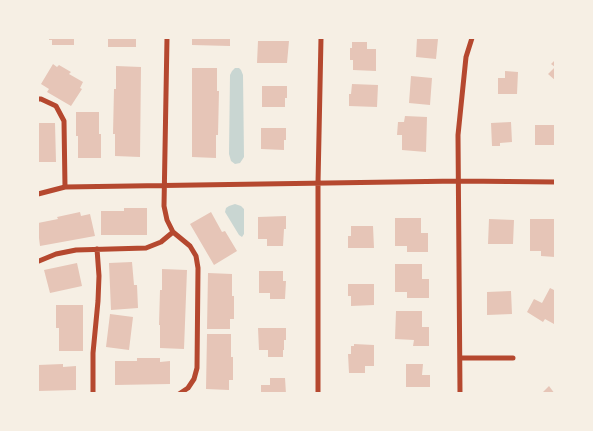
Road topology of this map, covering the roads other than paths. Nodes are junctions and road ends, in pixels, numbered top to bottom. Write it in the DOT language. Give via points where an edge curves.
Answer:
graph roads {
  1 [pos="167,38"];
  2 [pos="321,38"];
  3 [pos="472,38"];
  4 [pos="38,99"];
  5 [pos="459,181"];
  6 [pos="556,182"];
  7 [pos="318,183"];
  8 [pos="165,185"];
  9 [pos="65,186"];
  10 [pos="38,194"];
  11 [pos="173,232"];
  12 [pos="97,249"];
  13 [pos="39,261"];
  14 [pos="460,358"];
  15 [pos="513,358"];
  16 [pos="93,394"];
  17 [pos="179,394"];
  18 [pos="318,394"];
  19 [pos="460,394"];
  1 -- 8 [label="street"];
  2 -- 7 [label="street"];
  3 -- 5 [label="street" via="466,57 459,126"];
  4 -- 9 [label="street" via="56,106 64,121"];
  5 -- 6 [label="street"];
  5 -- 7 [label="street"];
  5 -- 14 [label="street"];
  7 -- 8 [label="street"];
  7 -- 18 [label="street"];
  8 -- 9 [label="street"];
  8 -- 11 [label="street" via="164,206"];
  9 -- 10 [label="street"];
  11 -- 12 [label="street" via="146,248"];
  11 -- 17 [label="street" via="190,246 198,268 197,368 188,388"];
  12 -- 13 [label="street" via="76,250"];
  12 -- 16 [label="street"];
  14 -- 15 [label="street"];
  14 -- 19 [label="street"];
}
